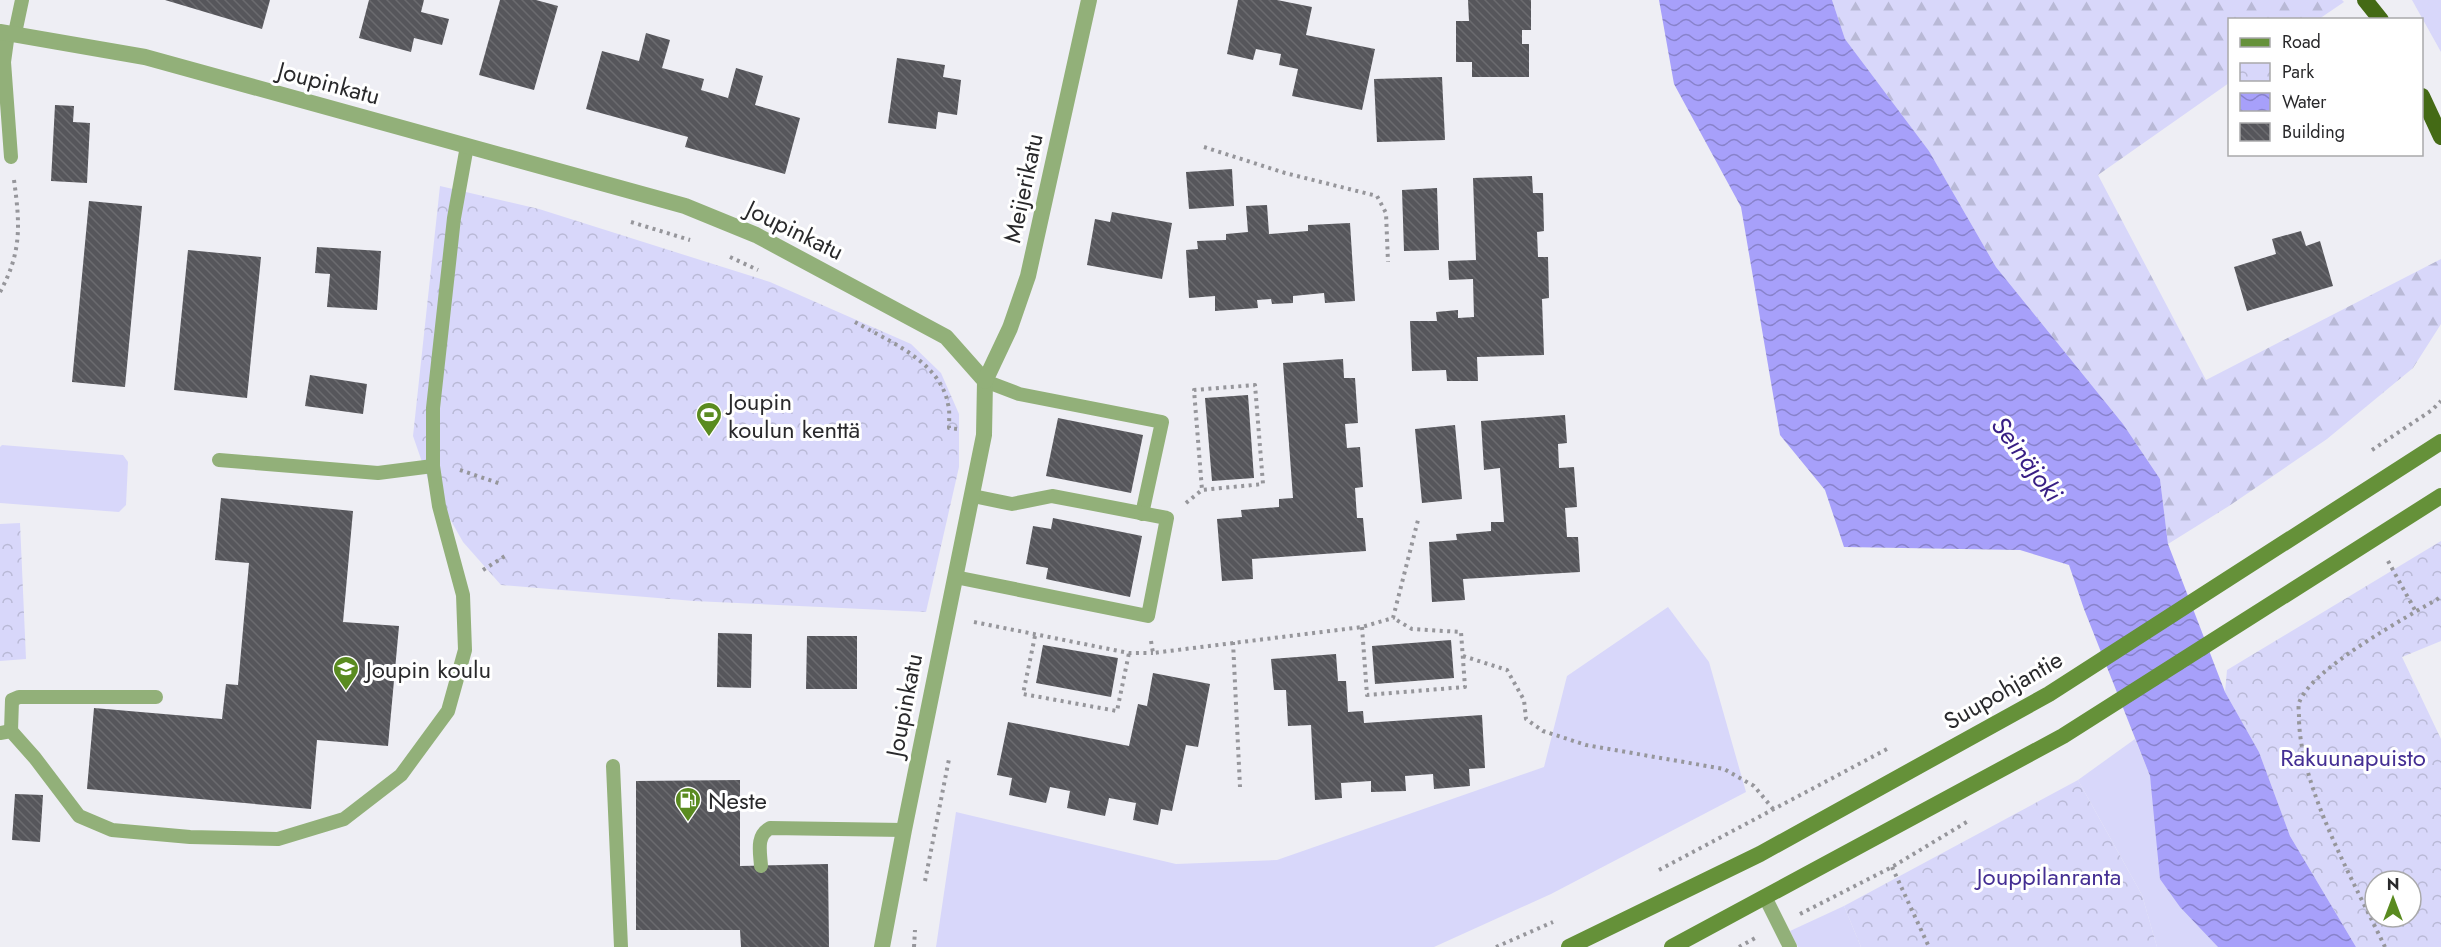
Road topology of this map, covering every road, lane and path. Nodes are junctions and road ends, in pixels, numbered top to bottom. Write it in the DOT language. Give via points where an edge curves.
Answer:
graph roads {
  1 [pos="22,0"];
  2 [pos="1089,0"];
  3 [pos="2365,0"];
  4 [pos="2379,18"];
  5 [pos="8,33"];
  6 [pos="2423,100"];
  7 [pos="2441,137"];
  8 [pos="467,146"];
  9 [pos="1204,147"];
  10 [pos="11,157"];
  11 [pos="627,221"];
  12 [pos="694,241"];
  13 [pos="724,254"];
  14 [pos="1388,262"];
  15 [pos="763,272"];
  16 [pos="0,292"];
  17 [pos="854,321"];
  18 [pos="985,381"];
  19 [pos="984,435"];
  20 [pos="2441,442"];
  21 [pos="219,460"];
  22 [pos="433,466"];
  23 [pos="501,484"];
  24 [pos="1202,490"];
  25 [pos="973,496"];
  26 [pos="2441,496"];
  27 [pos="1142,514"];
  28 [pos="1167,518"];
  29 [pos="1418,520"];
  30 [pos="2388,561"];
  31 [pos="956,577"];
  32 [pos="2441,597"];
  33 [pos="2416,612"];
  34 [pos="1148,616"];
  35 [pos="947,617"];
  36 [pos="1393,618"];
  37 [pos="1362,627"];
  38 [pos="1035,636"];
  39 [pos="1233,642"];
  40 [pos="1129,653"];
  41 [pos="1153,653"];
  42 [pos="1463,656"];
  43 [pos="156,697"];
  44 [pos="6,732"];
  45 [pos="1890,748"];
  46 [pos="613,766"];
  47 [pos="1240,788"];
  48 [pos="1774,810"];
  49 [pos="1980,814"];
  50 [pos="904,830"];
  51 [pos="761,866"];
  52 [pos="1892,867"];
  53 [pos="1652,874"];
  54 [pos="1765,897"];
  55 [pos="1559,920"];
  56 [pos="1780,924"];
  57 [pos="621,947"];
  58 [pos="882,947"];
  59 [pos="1496,947"];
  60 [pos="1569,947"];
  61 [pos="1672,947"];
  62 [pos="1739,947"];
  63 [pos="1790,947"];
  64 [pos="1929,947"];
  65 [pos="2385,947"];
  1 -- 5 [label="lane"];
  2 -- 18 [label="street, Meijerikatu" via="1028,276"];
  3 -- 4 [label="highway"];
  5 -- 8 [label="street, Joupinkatu" via="146,57"];
  5 -- 10 [label="lane" via="4,62"];
  6 -- 7 [label="highway"];
  8 -- 18 [label="street, Joupinkatu" via="684,206 756,235 946,337"];
  8 -- 22 [label="lane" via="454,218 433,408"];
  9 -- 14 [label="path" via="1377,196 1386,213"];
  10 -- 16 [label="path" via="18,207 18,250"];
  11 -- 12 [label="path"];
  13 -- 15 [label="path"];
  17 -- 19 [label="path" via="914,356 937,379 948,403 949,428"];
  18 -- 19 [label="street, Joupinkatu"];
  18 -- 27 [label="lane" via="1019,394 1162,422"];
  19 -- 25 [label="street, Joupinkatu"];
  20 -- 60 [label="main road, Suupohjantie" via="2049,694 1760,854"];
  21 -- 22 [label="lane" via="378,473"];
  22 -- 23 [label="path"];
  22 -- 44 [label="lane" via="439,506 463,595 465,650 448,711 401,775 344,819 278,839 112,830 79,816 35,758"];
  24 -- 24 [label="path" via="1263,484 1255,386 1194,390"];
  24 -- 28 [label="path"];
  25 -- 27 [label="lane" via="1012,504 1052,496"];
  25 -- 31 [label="street, Joupinkatu"];
  26 -- 54 [label="main road" via="2063,736"];
  27 -- 28 [label="lane"];
  28 -- 34 [label="lane"];
  29 -- 36 [label="path"];
  30 -- 33 [label="path"];
  31 -- 34 [label="lane"];
  31 -- 35 [label="street, Joupinkatu"];
  32 -- 33 [label="path"];
  33 -- 65 [label="path" via="2346,654 2308,689 2299,703 2299,736 2313,784 2336,844"];
  34 -- 41 [label="path"];
  35 -- 38 [label="path"];
  35 -- 50 [label="street, Joupinkatu"];
  36 -- 37 [label="path"];
  36 -- 42 [label="path" via="1412,629 1461,632"];
  37 -- 39 [label="path"];
  37 -- 42 [label="path" via="1367,695 1465,687"];
  38 -- 40 [label="path"];
  38 -- 40 [label="path" via="1023,694 1117,711"];
  39 -- 41 [label="path"];
  39 -- 47 [label="path"];
  40 -- 41 [label="path"];
  42 -- 48 [label="path" via="1507,670 1524,700 1526,719 1542,731 1586,745 1724,769 1755,786"];
  43 -- 44 [label="lane" via="19,697 12,700"];
  45 -- 48 [label="path"];
  46 -- 57 [label="lane"];
  48 -- 53 [label="path"];
  49 -- 52 [label="path"];
  50 -- 51 [label="lane" via="770,828 760,837"];
  50 -- 58 [label="street, Joupinkatu"];
  52 -- 56 [label="path"];
  52 -- 64 [label="path"];
  54 -- 56 [label="lane"];
  54 -- 61 [label="main road"];
  55 -- 59 [label="path"];
  56 -- 62 [label="path"];
  56 -- 63 [label="lane"];
}
